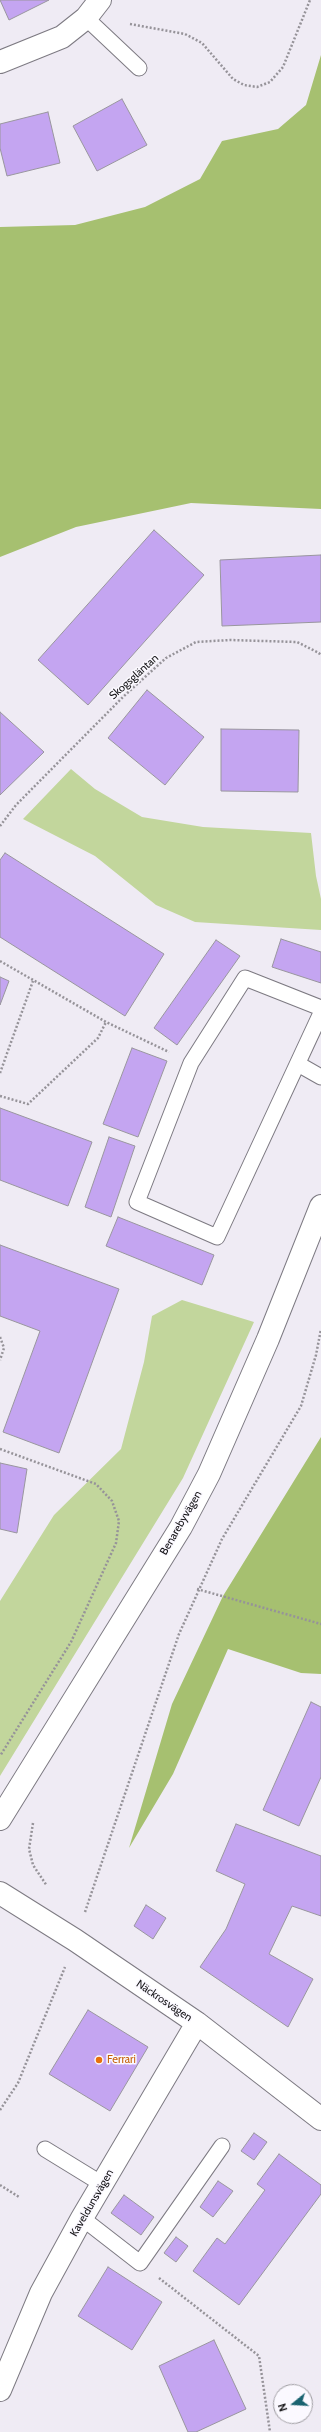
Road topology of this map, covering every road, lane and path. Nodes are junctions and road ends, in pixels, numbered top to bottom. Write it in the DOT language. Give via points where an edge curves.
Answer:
graph roads {
  1 [pos="100,0"];
  2 [pos="310,0"];
  3 [pos="86,18"];
  4 [pos="0,62"];
  5 [pos="140,68"];
  6 [pos="321,656"];
  7 [pos="0,826"];
  8 [pos="0,961"];
  9 [pos="33,981"];
  10 [pos="321,1008"];
  11 [pos="321,1013"];
  12 [pos="106,1022"];
  13 [pos="191,1063"];
  14 [pos="298,1064"];
  15 [pos="0,1073"];
  16 [pos="321,1077"];
  17 [pos="0,1096"];
  18 [pos="321,1206"];
  19 [pos="321,1330"];
  20 [pos="0,1336"];
  21 [pos="0,1360"];
  22 [pos="0,1449"];
  23 [pos="198,1589"];
  24 [pos="321,1624"];
  25 [pos="0,1756"];
  26 [pos="0,1818"];
  27 [pos="34,1820"];
  28 [pos="49,1889"];
  29 [pos="0,1893"];
  30 [pos="78,1912"];
  31 [pos="75,1940"];
  32 [pos="197,2023"];
  33 [pos="0,2110"];
  34 [pos="321,2118"];
  35 [pos="222,2146"];
  36 [pos="45,2150"];
  37 [pos="102,2184"];
  38 [pos="0,2185"];
  39 [pos="19,2197"];
  40 [pos="82,2218"];
  41 [pos="140,2263"];
  42 [pos="0,2390"];
  43 [pos="270,2432"];
  1 -- 3 [label="street"];
  2 -- 3 [label="path" via="283,67 270,82 258,86 244,85 233,79 202,43 185,34"];
  3 -- 4 [label="street" via="62,37"];
  3 -- 5 [label="lane"];
  6 -- 7 [label="path, Skogsgläntan" via="297,642 196,642 166,658 123,696 16,805"];
  8 -- 9 [label="path"];
  9 -- 12 [label="path"];
  9 -- 15 [label="path"];
  10 -- 13 [label="lane" via="245,978"];
  11 -- 14 [label="lane"];
  12 -- 13 [label="path"];
  12 -- 17 [label="path" via="98,1038 28,1104"];
  13 -- 14 [label="lane" via="137,1202 217,1237"];
  14 -- 16 [label="lane"];
  18 -- 26 [label="street, Benarebyvägen" via="268,1339 195,1500"];
  19 -- 23 [label="path" via="301,1406 222,1540"];
  20 -- 21 [label="path" via="4,1348"];
  22 -- 25 [label="path" via="96,1484 112,1500 119,1521 116,1543 71,1642"];
  23 -- 24 [label="path"];
  23 -- 30 [label="path" via="156,1698 84,1915"];
  27 -- 28 [label="path" via="29,1849 40,1878"];
  29 -- 31 [label="street, Näckrosvägen"];
  31 -- 32 [label="street, Näckrosvägen"];
  31 -- 33 [label="path" via="18,2083"];
  32 -- 34 [label="street, Näckrosvägen"];
  32 -- 37 [label="street, Kaveldunsvägen"];
  35 -- 41 [label="lane"];
  36 -- 37 [label="lane"];
  37 -- 40 [label="street, Kaveldunsvägen"];
  38 -- 39 [label="path"];
  40 -- 41 [label="lane"];
  40 -- 42 [label="street, Kaveldunsvägen" via="41,2293"];
  41 -- 43 [label="path" via="259,2356"];
}
